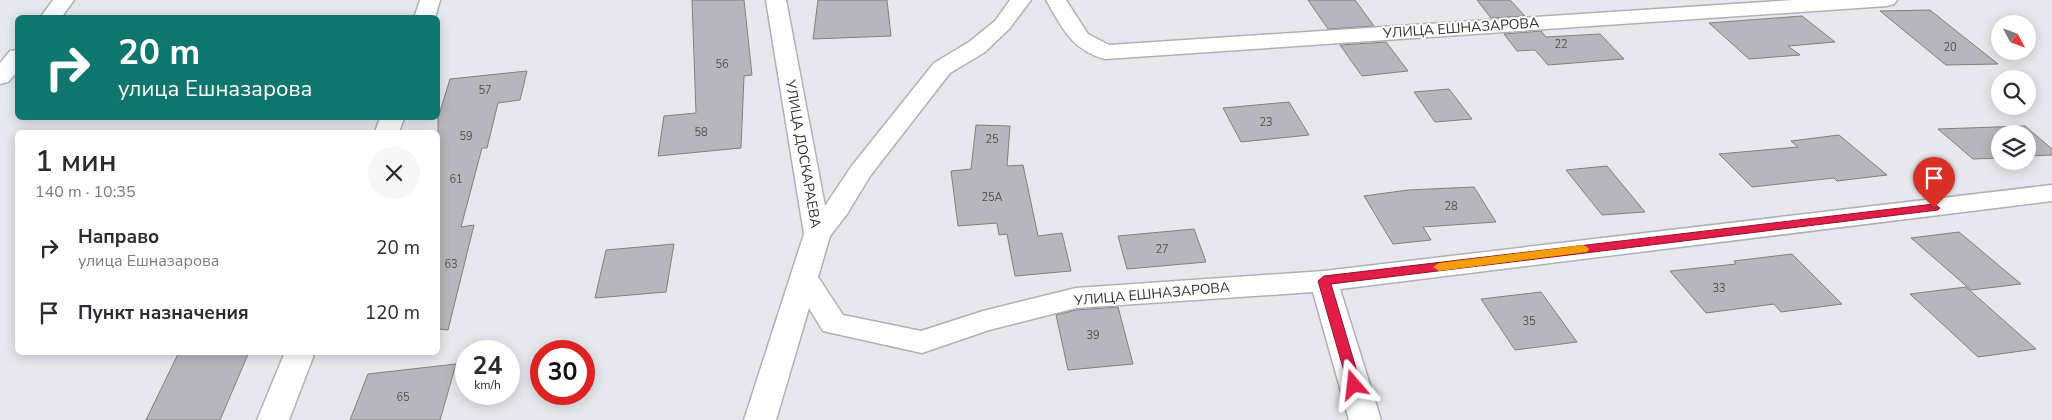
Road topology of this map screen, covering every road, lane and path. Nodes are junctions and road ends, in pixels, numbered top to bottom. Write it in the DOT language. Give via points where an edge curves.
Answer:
graph roads {
  1 [pos="64,0"];
  2 [pos="430,0"];
  3 [pos="776,0"];
  4 [pos="1021,0"];
  5 [pos="1887,0"];
  6 [pos="1057,1"];
  7 [pos="52,15"];
  8 [pos="425,15"];
  9 [pos="15,60"];
  10 [pos="0,77"];
  11 [pos="2052,193"];
  12 [pos="818,234"];
  13 [pos="804,277"];
  14 [pos="1324,281"];
  15 [pos="299,355"];
  16 [pos="272,420"];
  17 [pos="760,420"];
  18 [pos="1365,420"];
  1 -- 7 [label="street"];
  2 -- 8 [label="street"];
  3 -- 12 [label="street, УЛИЦА ДОСКАРАЕВА"];
  4 -- 12 [label="street" via="1002,24 977,47 942,68 860,173"];
  5 -- 6 [label="street, УЛИЦА ЕШНАЗАРОВА" via="1105,52 1080,38"];
  9 -- 10 [label="street"];
  11 -- 14 [label="street, УЛИЦА ЕШНАЗАРОВА"];
  12 -- 13 [label="street, УЛИЦА ДОСКАРАЕВА"];
  13 -- 14 [label="street, УЛИЦА ЕШНАЗАРОВА" via="833,324 922,342 1076,298"];
  13 -- 17 [label="street, УЛИЦА ДОСКАРАЕВА"];
  14 -- 18 [label="street"];
  15 -- 16 [label="street"];
}
